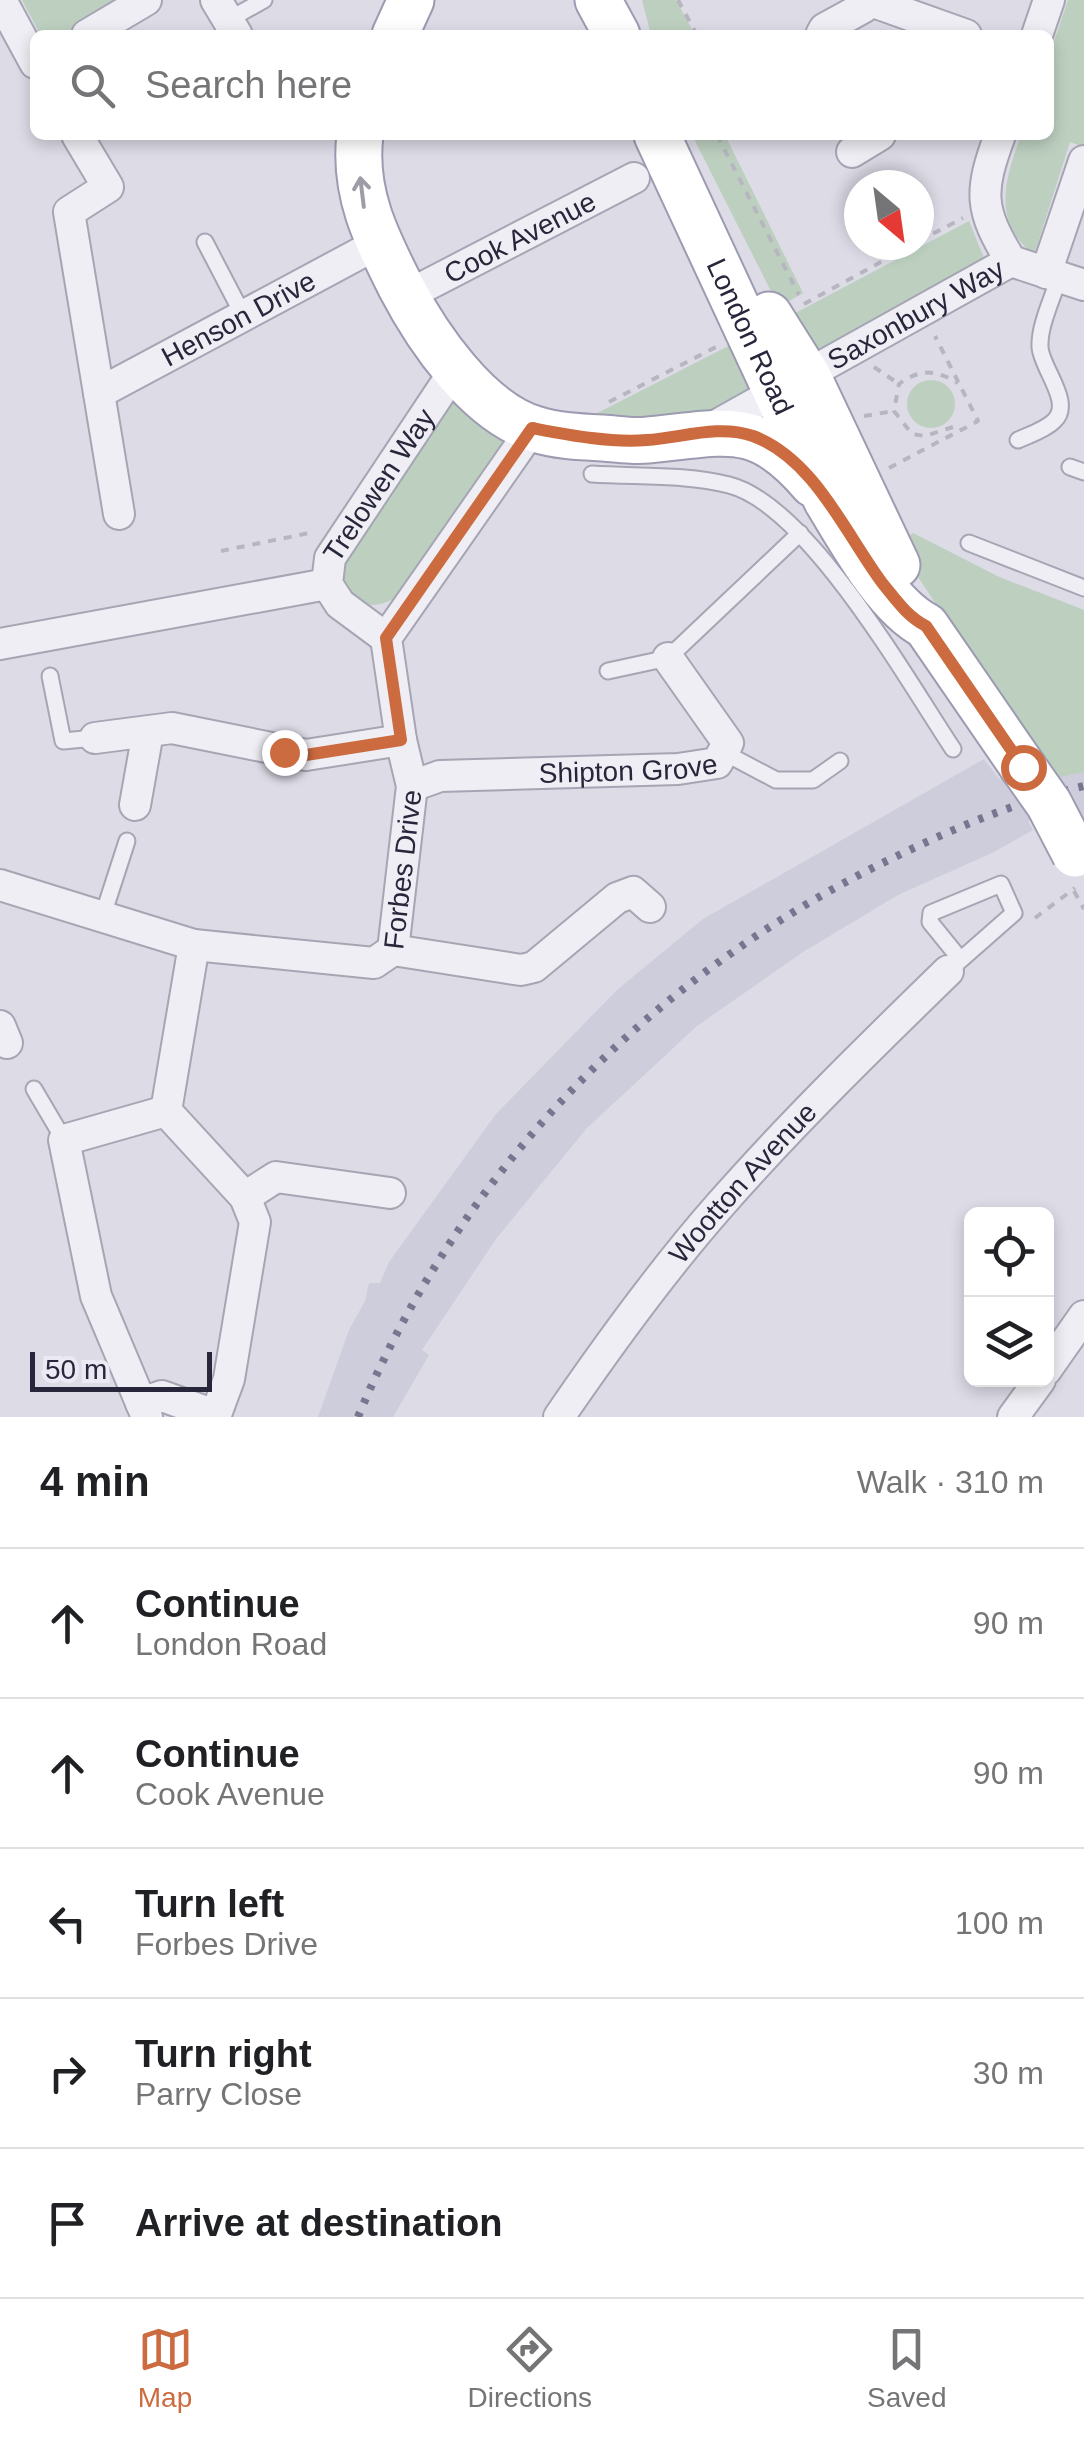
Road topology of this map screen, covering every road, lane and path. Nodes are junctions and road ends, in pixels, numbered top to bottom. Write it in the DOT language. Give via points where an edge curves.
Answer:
graph roads {
  1 [pos="2,0"];
  2 [pos="146,0"];
  3 [pos="264,0"];
  4 [pos="411,0"];
  5 [pos="678,0"];
  6 [pos="869,0"];
  7 [pos="1049,0"];
  8 [pos="227,18"];
  9 [pos="917,28"];
  10 [pos="95,30"];
  11 [pos="397,30"];
  12 [pos="694,30"];
  13 [pos="824,30"];
  14 [pos="1039,30"];
  15 [pos="30,54"];
  16 [pos="80,140"];
  17 [pos="360,140"];
  18 [pos="659,140"];
  19 [pos="699,140"];
  20 [pos="700,140"];
  21 [pos="872,140"];
  22 [pos="998,140"];
  23 [pos="852,152"];
  24 [pos="1084,162"];
  25 [pos="634,178"];
  26 [pos="206,242"];
  27 [pos="379,244"];
  28 [pos="885,260"];
  29 [pos="1012,261"];
  30 [pos="1063,279"];
  31 [pos="406,296"];
  32 [pos="243,314"];
  33 [pos="930,326"];
  34 [pos="716,348"];
  35 [pos="864,361"];
  36 [pos="454,370"];
  37 [pos="958,383"];
  38 [pos="793,384"];
  39 [pos="899,384"];
  40 [pos="99,393"];
  41 [pos="602,406"];
  42 [pos="894,411"];
  43 [pos="853,418"];
  44 [pos="953,426"];
  45 [pos="532,428"];
  46 [pos="706,431"];
  47 [pos="1018,440"];
  48 [pos="884,470"];
  49 [pos="592,474"];
  50 [pos="119,514"];
  51 [pos="814,517"];
  52 [pos="349,525"];
  53 [pos="968,543"];
  54 [pos="221,551"];
  55 [pos="878,576"];
  56 [pos="326,584"];
  57 [pos="1084,588"];
  58 [pos="926,626"];
  59 [pos="386,638"];
  60 [pos="0,644"];
  61 [pos="668,658"];
  62 [pos="608,671"];
  63 [pos="50,676"];
  64 [pos="148,732"];
  65 [pos="95,738"];
  66 [pos="401,740"];
  67 [pos="953,748"];
  68 [pos="723,752"];
  69 [pos="840,761"];
  70 [pos="412,786"];
  71 [pos="135,806"];
  72 [pos="127,841"];
  73 [pos="1078,871"];
  74 [pos="0,885"];
  75 [pos="650,907"];
  76 [pos="1084,909"];
  77 [pos="102,918"];
  78 [pos="194,945"];
  79 [pos="394,950"];
  80 [pos="954,965"];
  81 [pos="34,1088"];
  82 [pos="166,1111"];
  83 [pos="64,1140"];
  84 [pos="390,1192"];
  85 [pos="245,1197"];
  86 [pos="1084,1316"];
  87 [pos="1054,1359"];
  88 [pos="1035,1387"];
  89 [pos="144,1410"];
  90 [pos="215,1416"];
  91 [pos="559,1417"];
  92 [pos="1013,1417"];
  1 -- 15 [label="street"];
  2 -- 10 [label="street"];
  3 -- 8 [label="lane"];
  4 -- 11 [label="main road"];
  5 -- 12 [label="path"];
  6 -- 9 [label="street"];
  6 -- 13 [label="street"];
  7 -- 14 [label="street"];
  16 -- 40 [label="street" via="108,188 68,212"];
  27 -- 17 [label="main road, one-way" via="364,209"];
  18 -- 38 [label="main road, London Road"];
  19 -- 38 [label="main road, London Road"];
  20 -- 28 [label="path" via="804,304"];
  21 -- 23 [label="street"];
  22 -- 29 [label="street" via="984,207"];
  24 -- 30 [label="street"];
  25 -- 31 [label="street, Cook Avenue"];
  26 -- 32 [label="lane"];
  27 -- 31 [label="main road"];
  27 -- 32 [label="street, Henson Drive"];
  29 -- 30 [label="street, Saxonbury Way"];
  29 -- 38 [label="street, Saxonbury Way"];
  30 -- 47 [label="lane" via="1040,348 1059,412 1055,421"];
  31 -- 36 [label="main road"];
  32 -- 40 [label="street, Henson Drive"];
  33 -- 37 [label="path"];
  34 -- 41 [label="path"];
  35 -- 39 [label="path"];
  36 -- 45 [label="main road"];
  36 -- 52 [label="street, Trelowen Way"];
  37 -- 39 [label="path" via="924,372"];
  37 -- 48 [label="path" via="978,422"];
  38 -- 46 [label="street"];
  38 -- 51 [label="main road, London Road"];
  38 -- 55 [label="main road" via="875,549"];
  38 -- 58 [label="main road, London Road" via="925,611"];
  39 -- 42 [label="path"];
  40 -- 50 [label="street"];
  42 -- 43 [label="path"];
  42 -- 44 [label="path" via="912,434"];
  45 -- 46 [label="main road" via="645,441"];
  45 -- 59 [label="street"];
  46 -- 51 [label="main road" via="752,436 791,458"];
  49 -- 51 [label="lane" via="733,486 770,506"];
  51 -- 55 [label="main road, London Road"];
  51 -- 61 [label="lane"];
  51 -- 67 [label="lane" via="838,578"];
  52 -- 54 [label="path"];
  52 -- 56 [label="street, Trelowen Way" via="330,558"];
  53 -- 57 [label="lane"];
  55 -- 58 [label="main road, London Road" via="909,617"];
  56 -- 59 [label="street, Trelowen Way" via="340,604"];
  56 -- 60 [label="street"];
  58 -- 73 [label="main road, London Road, bridge" via="1048,804"];
  59 -- 66 [label="street, Forbes Drive"];
  61 -- 62 [label="lane"];
  61 -- 68 [label="street, Shipton Grove" via="728,743"];
  63 -- 65 [label="lane" via="63,741"];
  64 -- 65 [label="street"];
  64 -- 66 [label="street" via="172,728 306,755"];
  64 -- 71 [label="street"];
  66 -- 70 [label="street, Forbes Drive"];
  68 -- 69 [label="lane" via="776,780 813,780"];
  68 -- 70 [label="street, Shipton Grove" via="717,763 678,769 440,776"];
  70 -- 79 [label="street, Forbes Drive"];
  72 -- 77 [label="lane"];
  73 -- 76 [label="path"];
  74 -- 77 [label="street, Forbes Drive"];
  75 -- 79 [label="street" via="634,892 617,898 534,967 520,970"];
  77 -- 78 [label="street, Forbes Drive"];
  78 -- 79 [label="street, Forbes Drive" via="374,963"];
  78 -- 82 [label="street"];
  80 -- 80 [label="lane" via="1014,912 1002,884 931,914"];
  80 -- 91 [label="street, Wootton Avenue" via="718,1208 614,1335"];
  81 -- 83 [label="lane"];
  82 -- 83 [label="street"];
  82 -- 85 [label="street"];
  83 -- 89 [label="street" via="96,1296"];
  84 -- 85 [label="street" via="276,1177"];
  85 -- 90 [label="street" via="256,1222 229,1379"];
  86 -- 87 [label="street"];
  88 -- 92 [label="street"];
  89 -- 90 [label="street" via="162,1396"];
}
